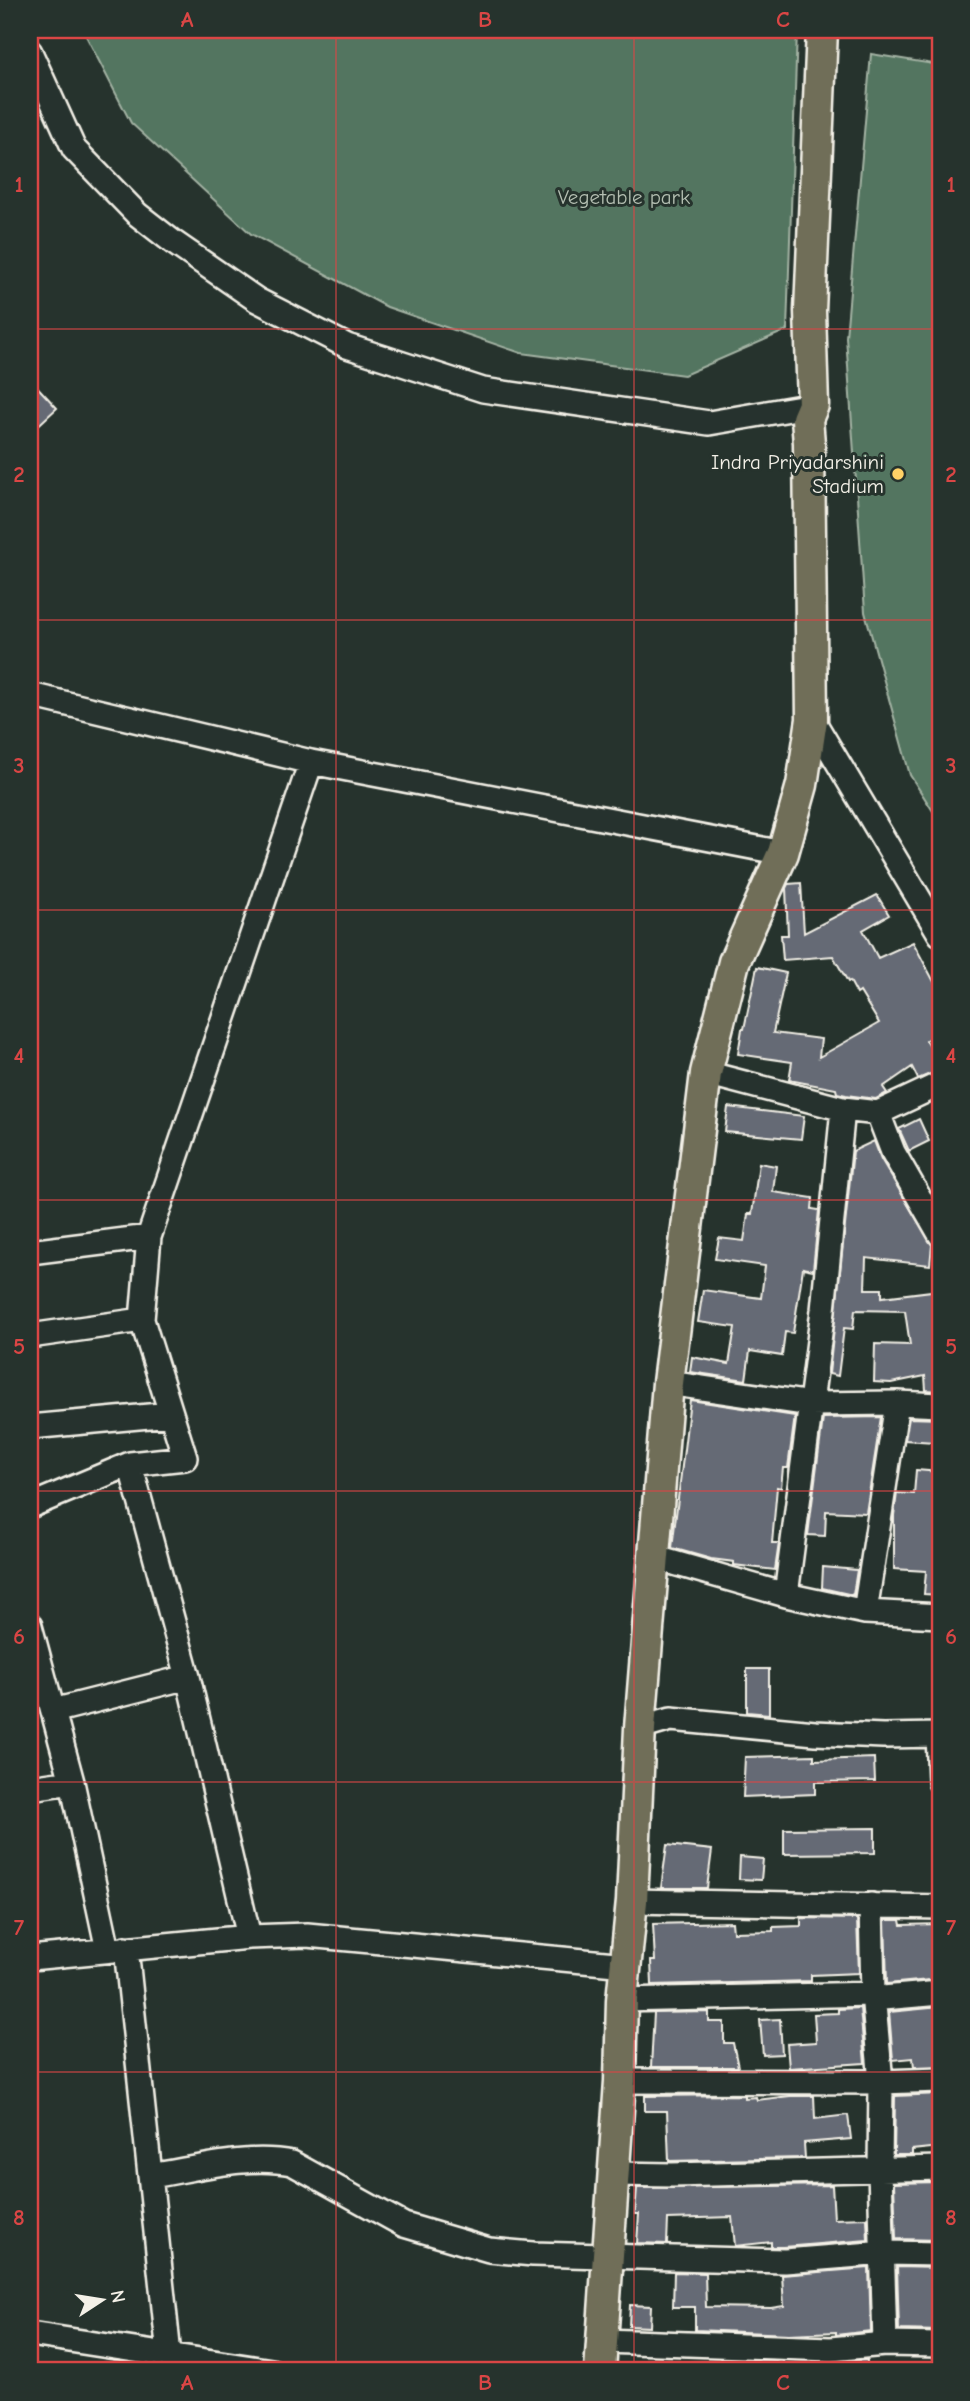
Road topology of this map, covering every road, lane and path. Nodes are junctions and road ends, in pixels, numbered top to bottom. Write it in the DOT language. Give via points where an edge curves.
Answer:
graph roads {
  1 [pos="822,30"];
  2 [pos="30,52"];
  3 [pos="813,405"];
  4 [pos="30,695"];
  5 [pos="812,719"];
  6 [pos="311,762"];
  7 [pos="783,853"];
  8 [pos="940,934"];
  9 [pos="706,1073"];
  10 [pos="940,1084"];
  11 [pos="843,1109"];
  12 [pos="878,1113"];
  13 [pos="940,1234"];
  14 [pos="149,1237"];
  15 [pos="30,1252"];
  16 [pos="142,1320"];
  17 [pos="30,1336"];
  18 [pos="668,1383"];
  19 [pos="897,1403"];
  20 [pos="811,1404"];
  21 [pos="940,1405"];
  22 [pos="171,1414"];
  23 [pos="30,1427"];
  24 [pos="130,1464"];
  25 [pos="30,1506"];
  26 [pos="653,1557"];
  27 [pos="786,1595"];
  28 [pos="866,1612"];
  29 [pos="940,1616"];
  30 [pos="30,1626"];
  31 [pos="188,1677"];
  32 [pos="53,1711"];
  33 [pos="640,1728"];
  34 [pos="939,1735"];
  35 [pos="72,1782"];
  36 [pos="940,1782"];
  37 [pos="30,1788"];
  38 [pos="632,1901"];
  39 [pos="872,1905"];
  40 [pos="940,1907"];
  41 [pos="249,1937"];
  42 [pos="117,1949"];
  43 [pos="30,1958"];
  44 [pos="626,1965"];
  45 [pos="940,1993"];
  46 [pos="873,1994"];
  47 [pos="622,2000"];
  48 [pos="940,2080"];
  49 [pos="620,2081"];
  50 [pos="881,2082"];
  51 [pos="940,2168"];
  52 [pos="880,2169"];
  53 [pos="614,2174"];
  54 [pos="150,2176"];
  55 [pos="884,2253"];
  56 [pos="940,2254"];
  57 [pos="606,2256"];
  58 [pos="30,2334"];
  59 [pos="603,2341"];
  60 [pos="885,2344"];
  61 [pos="940,2344"];
  62 [pos="169,2356"];
  63 [pos="236,2369"];
  64 [pos="272,2371"];
  65 [pos="600,2371"];
  1 -- 3 [label="main road" via="810,311"];
  2 -- 3 [label="street" via="74,149 138,214 257,300 347,346 482,390 709,423"];
  3 -- 5 [label="main road" via="807,419"];
  4 -- 6 [label="street"];
  5 -- 7 [label="main road" via="802,785"];
  5 -- 8 [label="street"];
  6 -- 7 [label="street"];
  6 -- 14 [label="street"];
  7 -- 9 [label="main road" via="734,962"];
  9 -- 11 [label="street"];
  9 -- 18 [label="main road"];
  10 -- 12 [label="street"];
  11 -- 12 [label="street"];
  11 -- 20 [label="street"];
  12 -- 13 [label="street" via="893,1152"];
  14 -- 15 [label="street"];
  14 -- 16 [label="street"];
  16 -- 17 [label="street"];
  16 -- 22 [label="street"];
  18 -- 20 [label="street"];
  18 -- 26 [label="main road"];
  19 -- 20 [label="street"];
  19 -- 21 [label="street"];
  19 -- 28 [label="street"];
  20 -- 27 [label="street"];
  22 -- 23 [label="street"];
  22 -- 24 [label="street" via="185,1458"];
  24 -- 25 [label="street"];
  24 -- 31 [label="street"];
  26 -- 27 [label="street"];
  26 -- 33 [label="main road"];
  27 -- 28 [label="street"];
  28 -- 29 [label="street"];
  30 -- 32 [label="street"];
  31 -- 32 [label="street"];
  31 -- 41 [label="street"];
  32 -- 35 [label="street"];
  33 -- 34 [label="street" via="671,1719 816,1733"];
  33 -- 38 [label="main road"];
  34 -- 36 [label="street"];
  35 -- 37 [label="street"];
  35 -- 42 [label="street"];
  38 -- 39 [label="street"];
  38 -- 44 [label="main road"];
  39 -- 40 [label="street"];
  39 -- 46 [label="street"];
  41 -- 42 [label="street"];
  41 -- 44 [label="street" via="307,1935"];
  42 -- 43 [label="street"];
  42 -- 54 [label="street"];
  44 -- 47 [label="main road"];
  45 -- 46 [label="street" via="883,1998"];
  46 -- 47 [label="street"];
  46 -- 50 [label="street"];
  47 -- 49 [label="main road"];
  48 -- 50 [label="street"];
  49 -- 50 [label="street"];
  49 -- 53 [label="main road"];
  50 -- 52 [label="street"];
  51 -- 52 [label="street"];
  52 -- 53 [label="street"];
  52 -- 55 [label="street"];
  53 -- 57 [label="main road"];
  54 -- 57 [label="street" via="276,2160 292,2163 404,2225 489,2250"];
  54 -- 62 [label="street"];
  55 -- 56 [label="street"];
  55 -- 57 [label="street" via="785,2261"];
  55 -- 60 [label="street"];
  57 -- 59 [label="main road"];
  58 -- 62 [label="street"];
  59 -- 60 [label="street" via="831,2349"];
  59 -- 65 [label="main road"];
  60 -- 61 [label="street"];
  62 -- 63 [label="street"];
  63 -- 64 [label="street"];
}
